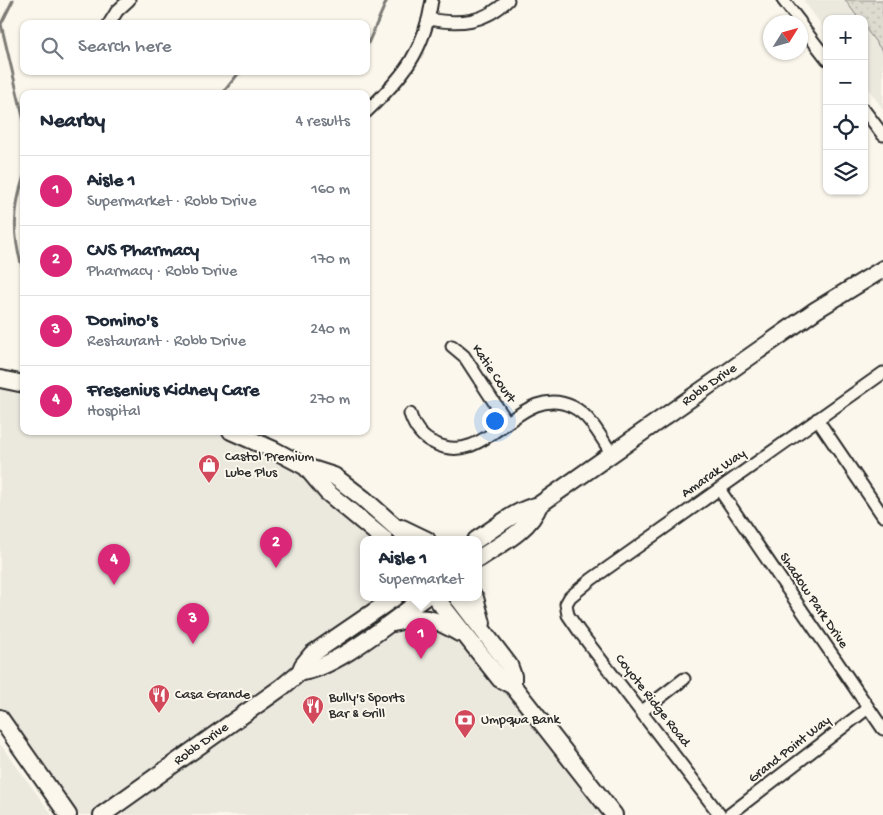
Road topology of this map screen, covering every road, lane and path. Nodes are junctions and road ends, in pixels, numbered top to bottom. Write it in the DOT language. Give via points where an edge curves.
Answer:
graph roads {
  1 [pos="129,0"];
  2 [pos="432,0"];
  3 [pos="508,0"];
  4 [pos="783,0"];
  5 [pos="794,15"];
  6 [pos="429,19"];
  7 [pos="112,20"];
  8 [pos="808,34"];
  9 [pos="823,54"];
  10 [pos="370,108"];
  11 [pos="868,115"];
  12 [pos="883,135"];
  13 [pos="883,269"];
  14 [pos="452,346"];
  15 [pos="883,373"];
  16 [pos="0,379"];
  17 [pos="20,383"];
  18 [pos="410,414"];
  19 [pos="817,420"];
  20 [pos="507,422"];
  21 [pos="240,435"];
  22 [pos="612,454"];
  23 [pos="306,467"];
  24 [pos="719,489"];
  25 [pos="334,498"];
  26 [pos="539,505"];
  27 [pos="883,516"];
  28 [pos="393,524"];
  29 [pos="368,536"];
  30 [pos="380,536"];
  31 [pos="406,536"];
  32 [pos="418,536"];
  33 [pos="482,536"];
  34 [pos="483,556"];
  35 [pos="375,601"];
  36 [pos="390,601"];
  37 [pos="420,601"];
  38 [pos="439,601"];
  39 [pos="460,601"];
  40 [pos="475,601"];
  41 [pos="566,604"];
  42 [pos="384,626"];
  43 [pos="347,630"];
  44 [pos="477,636"];
  45 [pos="300,672"];
  46 [pos="684,679"];
  47 [pos="868,708"];
  48 [pos="641,712"];
  49 [pos="0,718"];
  50 [pos="883,729"];
  51 [pos="68,815"];
  52 [pos="102,815"];
  53 [pos="614,815"];
  54 [pos="720,815"];
  55 [pos="729,815"];
  1 -- 7 [label="street"];
  2 -- 6 [label="street"];
  3 -- 6 [label="street" via="486,17 474,21 448,23"];
  4 -- 5 [label="street"];
  6 -- 10 [label="street" via="418,52 408,68"];
  8 -- 9 [label="street"];
  11 -- 12 [label="street"];
  13 -- 22 [label="main road, Robb Drive" via="816,310"];
  14 -- 20 [label="street, Katie Court" via="464,356"];
  15 -- 19 [label="street, Amarak Way"];
  16 -- 17 [label="main road"];
  18 -- 20 [label="street" via="424,437 449,449 474,445"];
  19 -- 24 [label="street, Amarak Way"];
  19 -- 27 [label="street"];
  20 -- 22 [label="street" via="536,404 567,404 585,416"];
  21 -- 23 [label="main road"];
  22 -- 26 [label="main road, Robb Drive"];
  23 -- 25 [label="main road"];
  23 -- 28 [label="main road" via="334,476"];
  24 -- 41 [label="street, Amarak Way" via="577,590"];
  24 -- 47 [label="street, Shadow Park Drive"];
  25 -- 29 [label="main road" via="350,520"];
  25 -- 30 [label="main road"];
  26 -- 33 [label="main road, Robb Drive" via="511,516"];
  26 -- 34 [label="main road, Robb Drive" via="525,526"];
  28 -- 31 [label="main road"];
  28 -- 32 [label="main road"];
  35 -- 43 [label="main road" via="353,620"];
  36 -- 43 [label="main road, Robb Drive"];
  37 -- 42 [label="main road, Robb Drive"];
  38 -- 44 [label="main road"];
  39 -- 44 [label="main road"];
  40 -- 44 [label="main road"];
  41 -- 48 [label="street, Coyote Ridge Road" via="568,615 579,631"];
  42 -- 44 [label="main road" via="430,618"];
  42 -- 45 [label="main road, Robb Drive" via="336,659 311,671"];
  43 -- 45 [label="main road, Robb Drive" via="312,654"];
  44 -- 53 [label="main road" via="511,668 513,686"];
  45 -- 52 [label="main road, Robb Drive"];
  46 -- 48 [label="street"];
  47 -- 50 [label="street, Shadow Park Drive"];
  47 -- 55 [label="street, Grand Point Way"];
  48 -- 54 [label="street, Coyote Ridge Road"];
  49 -- 51 [label="main road"];
}
